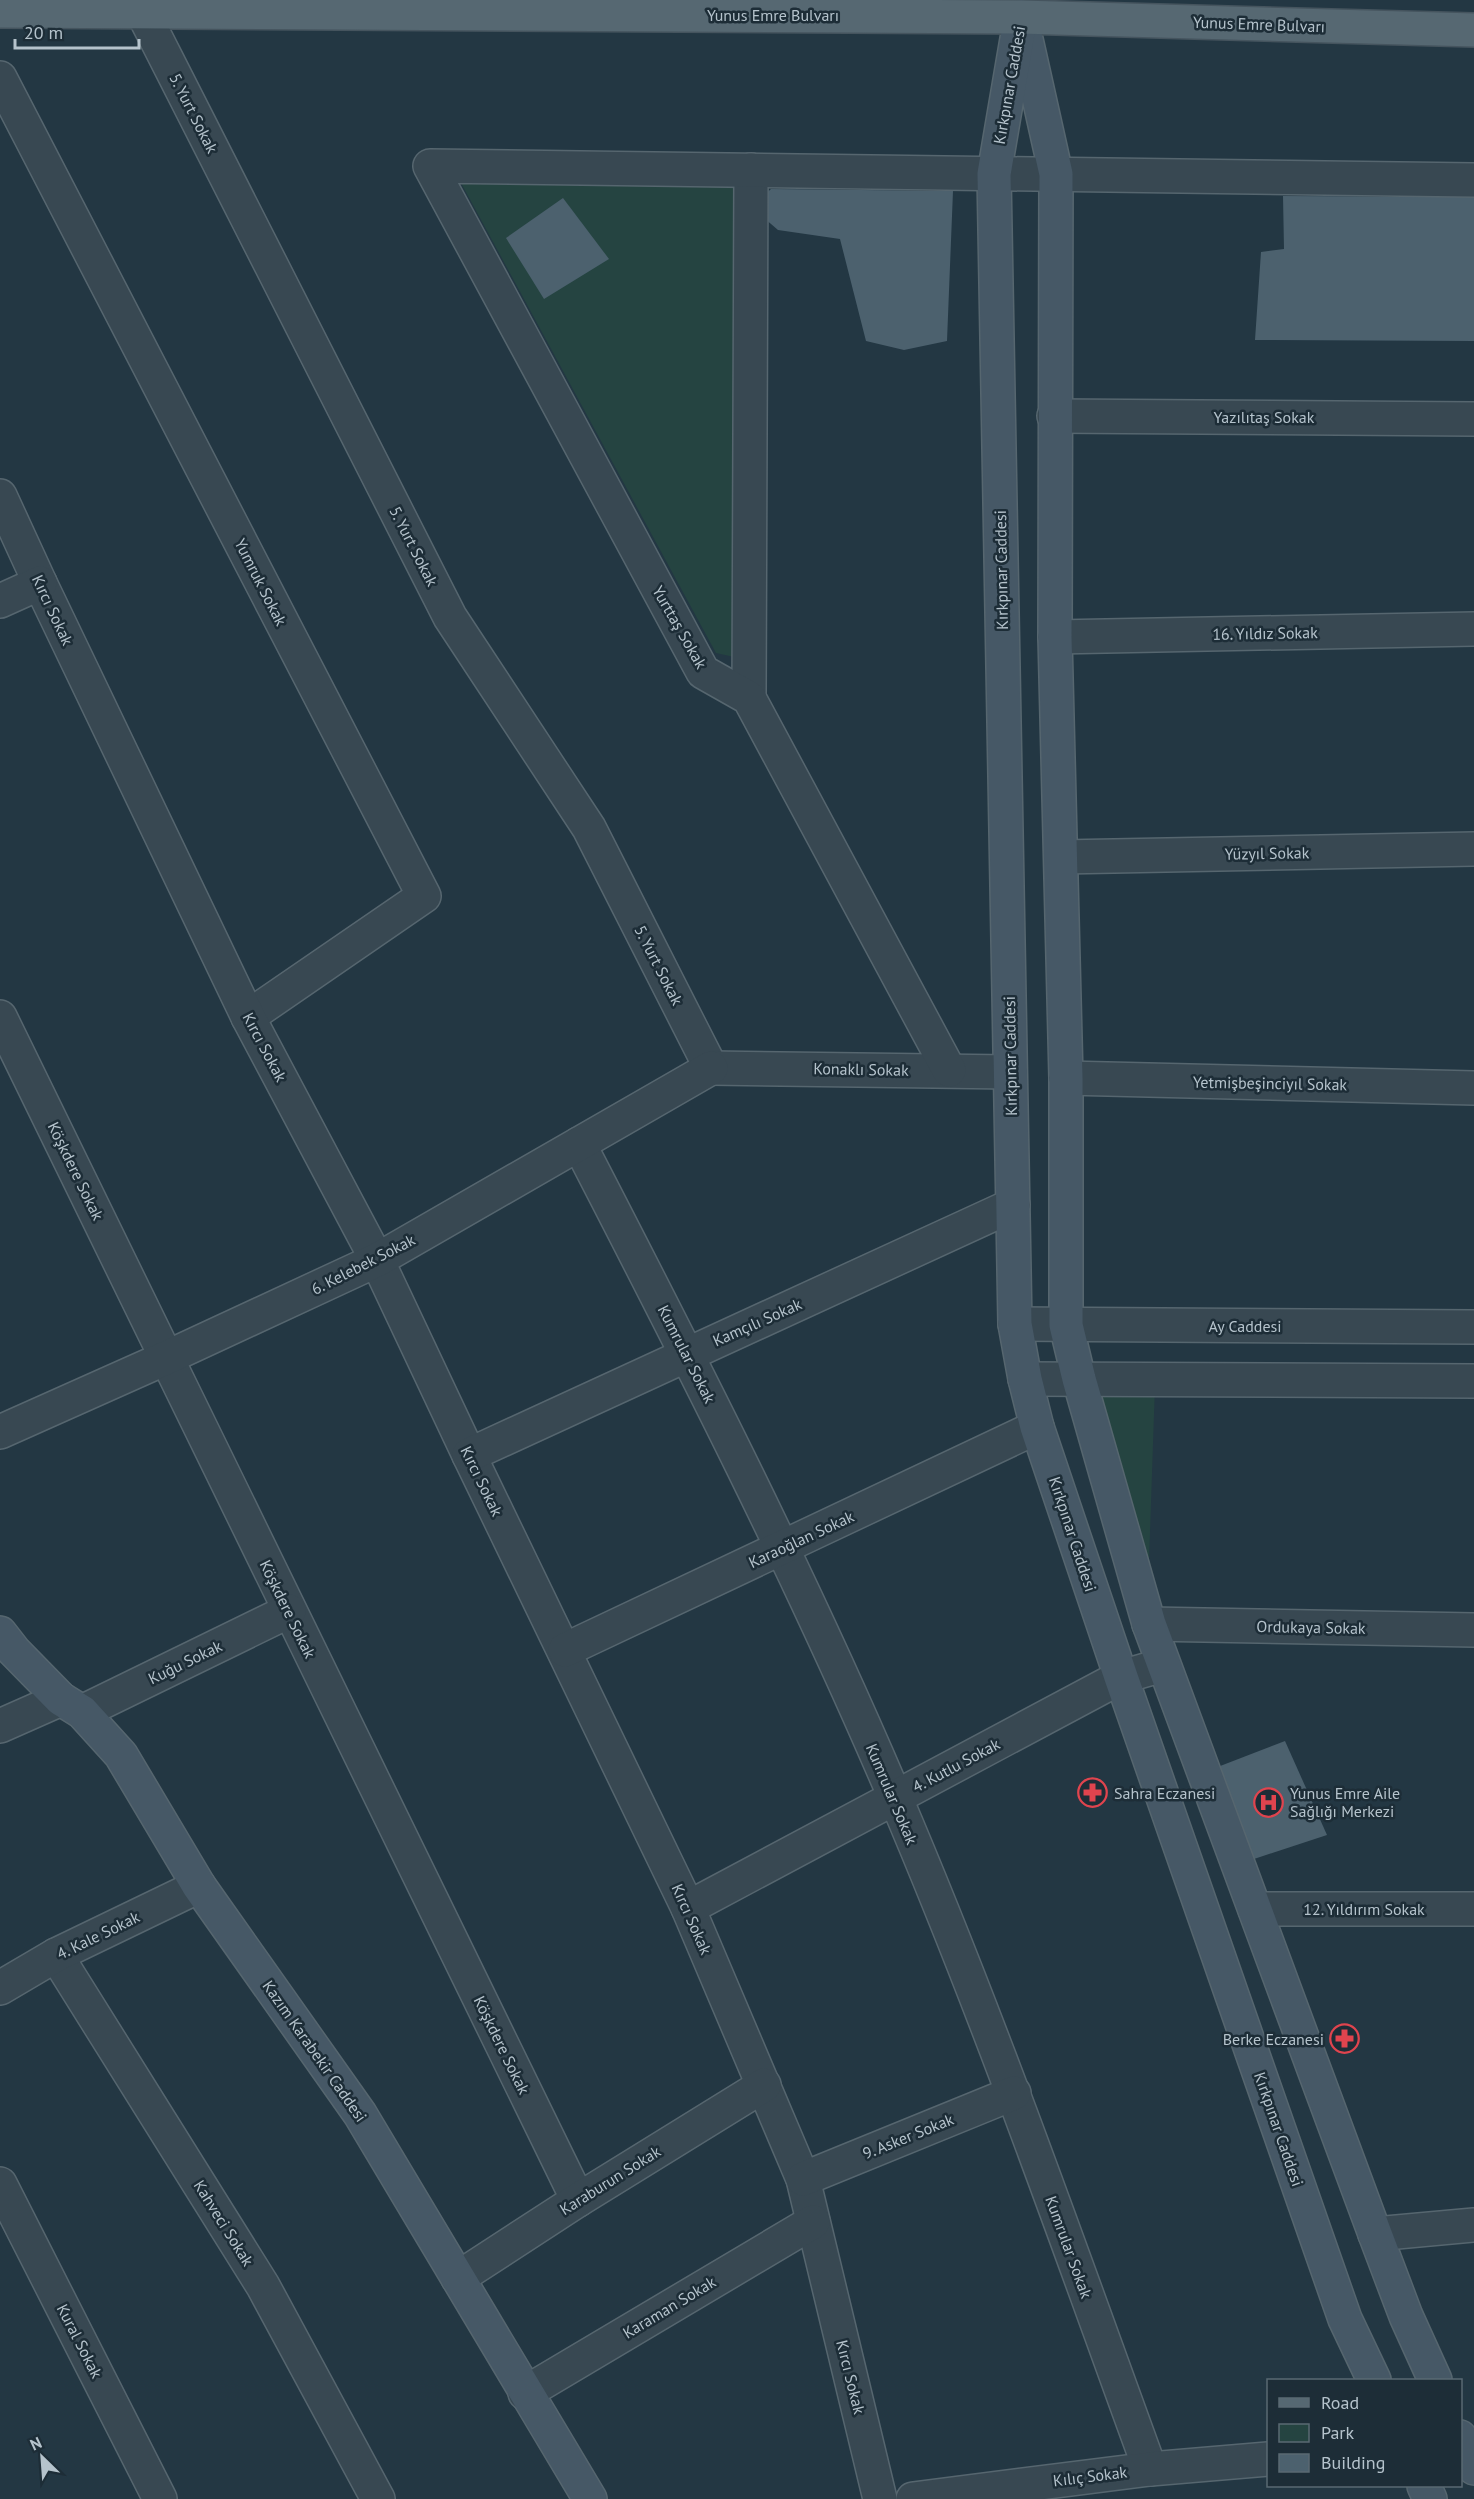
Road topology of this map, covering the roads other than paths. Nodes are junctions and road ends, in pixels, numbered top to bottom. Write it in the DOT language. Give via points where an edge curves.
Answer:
graph roads {
  1 [pos="1022,8"];
  2 [pos="0,11"];
  3 [pos="142,11"];
  4 [pos="1474,30"];
  5 [pos="0,78"];
  6 [pos="751,170"];
  7 [pos="994,174"];
  8 [pos="1056,174"];
  9 [pos="1474,180"];
  10 [pos="1054,416"];
  11 [pos="1474,419"];
  12 [pos="0,496"];
  13 [pos="40,583"];
  14 [pos="0,601"];
  15 [pos="1474,629"];
  16 [pos="1055,637"];
  17 [pos="749,698"];
  18 [pos="1474,849"];
  19 [pos="1061,857"];
  20 [pos="248,1017"];
  21 [pos="4,1034"];
  22 [pos="711,1068"];
  23 [pos="949,1070"];
  24 [pos="1010,1072"];
  25 [pos="1066,1078"];
  26 [pos="1474,1088"];
  27 [pos="579,1144"];
  28 [pos="1013,1205"];
  29 [pos="378,1260"];
  30 [pos="1015,1324"];
  31 [pos="1066,1325"];
  32 [pos="1474,1327"];
  33 [pos="687,1354"];
  34 [pos="168,1358"];
  35 [pos="1025,1379"];
  36 [pos="1079,1379"];
  37 [pos="1474,1381"];
  38 [pos="1037,1427"];
  39 [pos="0,1432"];
  40 [pos="469,1455"];
  41 [pos="783,1548"];
  42 [pos="289,1611"];
  43 [pos="1149,1624"];
  44 [pos="1474,1630"];
  45 [pos="0,1633"];
  46 [pos="565,1650"];
  47 [pos="1163,1665"];
  48 [pos="1121,1677"];
  49 [pos="71,1706"];
  50 [pos="0,1726"];
  51 [pos="895,1798"];
  52 [pos="199,1886"];
  53 [pos="688,1908"];
  54 [pos="1254,1909"];
  55 [pos="1474,1909"];
  56 [pos="56,1954"];
  57 [pos="0,1988"];
  58 [pos="764,2085"];
  59 [pos="1014,2093"];
  60 [pos="803,2180"];
  61 [pos="0,2184"];
  62 [pos="578,2200"];
  63 [pos="813,2222"];
  64 [pos="1474,2225"];
  65 [pos="1375,2234"];
  66 [pos="458,2278"];
  67 [pos="1374,2379"];
  68 [pos="1435,2379"];
  69 [pos="525,2392"];
  70 [pos="1267,2459"];
  71 [pos="1150,2469"];
  72 [pos="149,2495"];
  73 [pos="378,2499"];
  74 [pos="590,2499"];
  75 [pos="880,2499"];
  76 [pos="912,2499"];
  1 -- 3 [label="main road, Yunus Emre Bulvarı"];
  1 -- 4 [label="main road, Yunus Emre Bulvarı"];
  1 -- 7 [label="main road, Kırkpınar Caddesi"];
  1 -- 8 [label="main road, Kırkpınar Caddesi"];
  2 -- 3 [label="main road, Yunus Emre Bulvarı"];
  3 -- 22 [label="street, 5. Yurt Sokak" via="450,617 589,828"];
  5 -- 20 [label="street, Yumruk Sokak" via="424,896"];
  6 -- 7 [label="street"];
  6 -- 17 [label="street"];
  6 -- 17 [label="street, Yurttaş Sokak" via="430,166 703,672"];
  7 -- 8 [label="street"];
  7 -- 24 [label="main road, Kırkpınar Caddesi"];
  8 -- 9 [label="street"];
  8 -- 10 [label="main road, Kırkpınar Caddesi"];
  10 -- 11 [label="street, Yazılıtaş Sokak"];
  10 -- 16 [label="main road, Kırkpınar Caddesi"];
  12 -- 13 [label="street, Kırcı Sokak"];
  13 -- 14 [label="street"];
  13 -- 20 [label="street, Kırcı Sokak"];
  15 -- 16 [label="street, 16. Yıldız Sokak"];
  16 -- 19 [label="main road, Kırkpınar Caddesi"];
  17 -- 23 [label="street"];
  18 -- 19 [label="street, Yüzyıl Sokak"];
  19 -- 25 [label="main road, Kırkpınar Caddesi"];
  20 -- 29 [label="street, Kırcı Sokak"];
  21 -- 34 [label="street, Köşkdere Sokak"];
  22 -- 23 [label="street, Konaklı Sokak"];
  22 -- 27 [label="street, 6. Kelebek Sokak"];
  23 -- 24 [label="street, Konaklı Sokak"];
  24 -- 28 [label="main road, Kırkpınar Caddesi"];
  25 -- 26 [label="street, Yetmişbeşinciyıl Sokak"];
  25 -- 31 [label="main road, Kırkpınar Caddesi"];
  27 -- 29 [label="street, 6. Kelebek Sokak"];
  27 -- 33 [label="street, Kumrular Sokak"];
  28 -- 30 [label="main road, Kırkpınar Caddesi"];
  28 -- 33 [label="street, Kamçılı Sokak"];
  29 -- 34 [label="street, 6. Kelebek Sokak"];
  29 -- 40 [label="street, Kırcı Sokak"];
  30 -- 31 [label="street, Ay Caddesi"];
  30 -- 35 [label="main road, Kırkpınar Caddesi"];
  31 -- 32 [label="street, Ay Caddesi"];
  31 -- 36 [label="main road, Kırkpınar Caddesi"];
  33 -- 40 [label="street, Kamçılı Sokak"];
  33 -- 41 [label="street, Kumrular Sokak"];
  34 -- 39 [label="street, 6. Kelebek Sokak"];
  34 -- 42 [label="street, Köşkdere Sokak"];
  35 -- 36 [label="street"];
  35 -- 38 [label="main road, Kırkpınar Caddesi"];
  36 -- 37 [label="street"];
  36 -- 43 [label="main road, Kırkpınar Caddesi"];
  38 -- 41 [label="street, Karaoğlan Sokak"];
  38 -- 48 [label="main road, Kırkpınar Caddesi"];
  40 -- 46 [label="street, Kırcı Sokak"];
  41 -- 46 [label="street, Karaoğlan Sokak"];
  41 -- 51 [label="street, Kumrular Sokak"];
  42 -- 49 [label="street, Kuğu Sokak"];
  42 -- 62 [label="street, Köşkdere Sokak"];
  43 -- 44 [label="street, Ordukaya Sokak"];
  43 -- 47 [label="main road, Kırkpınar Caddesi"];
  45 -- 49 [label="main road, Kazım Karabekir Caddesi" via="14,1652"];
  46 -- 53 [label="street, Kırcı Sokak"];
  47 -- 48 [label="street, 4. Kutlu Sokak"];
  47 -- 54 [label="main road, Kırkpınar Caddesi"];
  48 -- 51 [label="street, 4. Kutlu Sokak"];
  48 -- 67 [label="main road, Kırkpınar Caddesi" via="1341,2308"];
  49 -- 50 [label="street, Kuğu Sokak"];
  49 -- 52 [label="main road, Kazım Karabekir Caddesi" via="121,1755"];
  51 -- 53 [label="street, 4. Kutlu Sokak"];
  51 -- 59 [label="street, Kumrular Sokak"];
  52 -- 56 [label="street, 4. Kale Sokak"];
  52 -- 66 [label="main road, Kazım Karabekir Caddesi" via="360,2114"];
  53 -- 58 [label="street, Kırcı Sokak"];
  54 -- 55 [label="street, 12. Yıldırım Sokak"];
  54 -- 65 [label="main road, Kırkpınar Caddesi"];
  56 -- 57 [label="street, 4. Kale Sokak"];
  56 -- 73 [label="street, Kahveci Sokak" via="263,2286"];
  58 -- 60 [label="street, Kırcı Sokak"];
  58 -- 62 [label="street, Karaburun Sokak"];
  59 -- 60 [label="street, 9. Asker Sokak"];
  59 -- 71 [label="street, Kumrular Sokak"];
  60 -- 63 [label="street, Kırcı Sokak"];
  61 -- 72 [label="street, Kural Sokak"];
  62 -- 66 [label="street, Karaburun Sokak"];
  63 -- 69 [label="street, Karaman Sokak"];
  63 -- 75 [label="street, Kırcı Sokak"];
  64 -- 65 [label="street"];
  65 -- 68 [label="main road, Kırkpınar Caddesi"];
  66 -- 69 [label="main road, Kazım Karabekir Caddesi"];
  69 -- 74 [label="main road, Kazım Karabekir Caddesi"];
  70 -- 71 [label="street, Kılıç Sokak"];
  71 -- 76 [label="street, Kılıç Sokak"];
}
